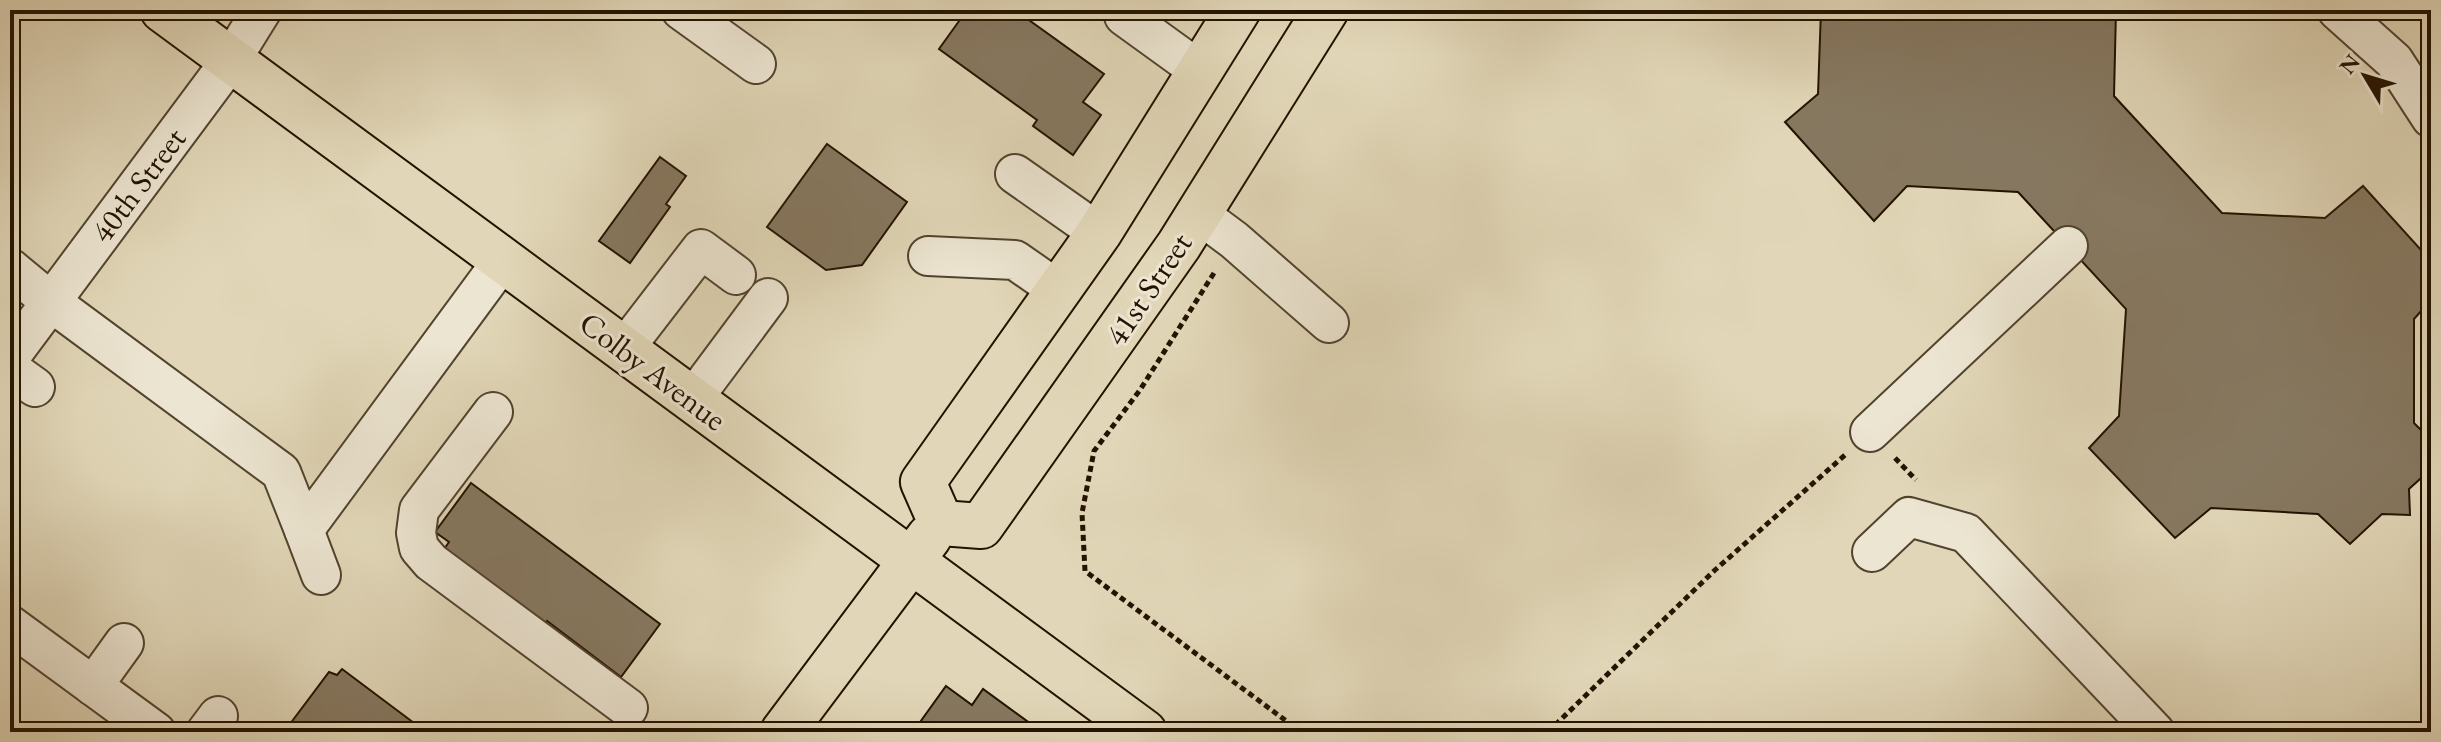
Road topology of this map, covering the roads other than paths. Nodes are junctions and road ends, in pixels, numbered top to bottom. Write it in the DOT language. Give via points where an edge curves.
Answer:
graph roads {
  1 [pos="163,10"];
  2 [pos="262,10"];
  3 [pos="681,10"];
  4 [pos="1238,10"];
  5 [pos="1326,10"];
  6 [pos="2337,10"];
  7 [pos="1124,16"];
  8 [pos="231,60"];
  9 [pos="756,64"];
  10 [pos="1200,71"];
  11 [pos="2431,118"];
  12 [pos="1015,174"];
  13 [pos="1199,214"];
  14 [pos="1099,233"];
  15 [pos="2068,246"];
  16 [pos="928,256"];
  17 [pos="503,260"];
  18 [pos="10,268"];
  19 [pos="736,275"];
  20 [pos="1058,290"];
  21 [pos="768,298"];
  22 [pos="51,302"];
  23 [pos="1329,323"];
  24 [pos="624,349"];
  25 [pos="10,357"];
  26 [pos="692,400"];
  27 [pos="493,412"];
  28 [pos="1870,432"];
  29 [pos="941,523"];
  30 [pos="304,530"];
  31 [pos="1872,552"];
  32 [pos="912,559"];
  33 [pos="321,575"];
  34 [pos="10,625"];
  35 [pos="124,643"];
  36 [pos="93,686"];
  37 [pos="628,708"];
  38 [pos="156,732"];
  39 [pos="783,732"];
  40 [pos="1144,732"];
  41 [pos="2155,732"];
  1 -- 8 [label="main road, Colby Avenue"];
  2 -- 8 [label="street, 40th Street"];
  3 -- 9 [label="street"];
  4 -- 10 [label="main road"];
  5 -- 13 [label="main road, 41st Street"];
  6 -- 11 [label="street" via="2394,61"];
  7 -- 10 [label="street"];
  8 -- 17 [label="main road, Colby Avenue"];
  8 -- 22 [label="street, 40th Street"];
  10 -- 14 [label="main road"];
  12 -- 14 [label="street"];
  13 -- 23 [label="street"];
  13 -- 29 [label="main road, 41st Street" via="981,526"];
  14 -- 20 [label="main road"];
  15 -- 28 [label="street"];
  16 -- 20 [label="street" via="1015,260"];
  17 -- 24 [label="main road, Colby Avenue"];
  17 -- 30 [label="street"];
  18 -- 22 [label="street"];
  19 -- 24 [label="street" via="701,249"];
  20 -- 29 [label="main road" via="923,482"];
  21 -- 26 [label="street"];
  22 -- 25 [label="street, 40th Street"];
  22 -- 30 [label="street" via="281,472"];
  24 -- 26 [label="main road, Colby Avenue"];
  26 -- 32 [label="main road, Colby Avenue"];
  27 -- 37 [label="street" via="419,510 419,548"];
  29 -- 32 [label="main road"];
  30 -- 33 [label="street"];
  31 -- 41 [label="street" via="1909,517 1966,533"];
  32 -- 39 [label="main road"];
  32 -- 40 [label="main road, Colby Avenue"];
  34 -- 36 [label="street"];
  35 -- 36 [label="street"];
  36 -- 38 [label="street"];
}
